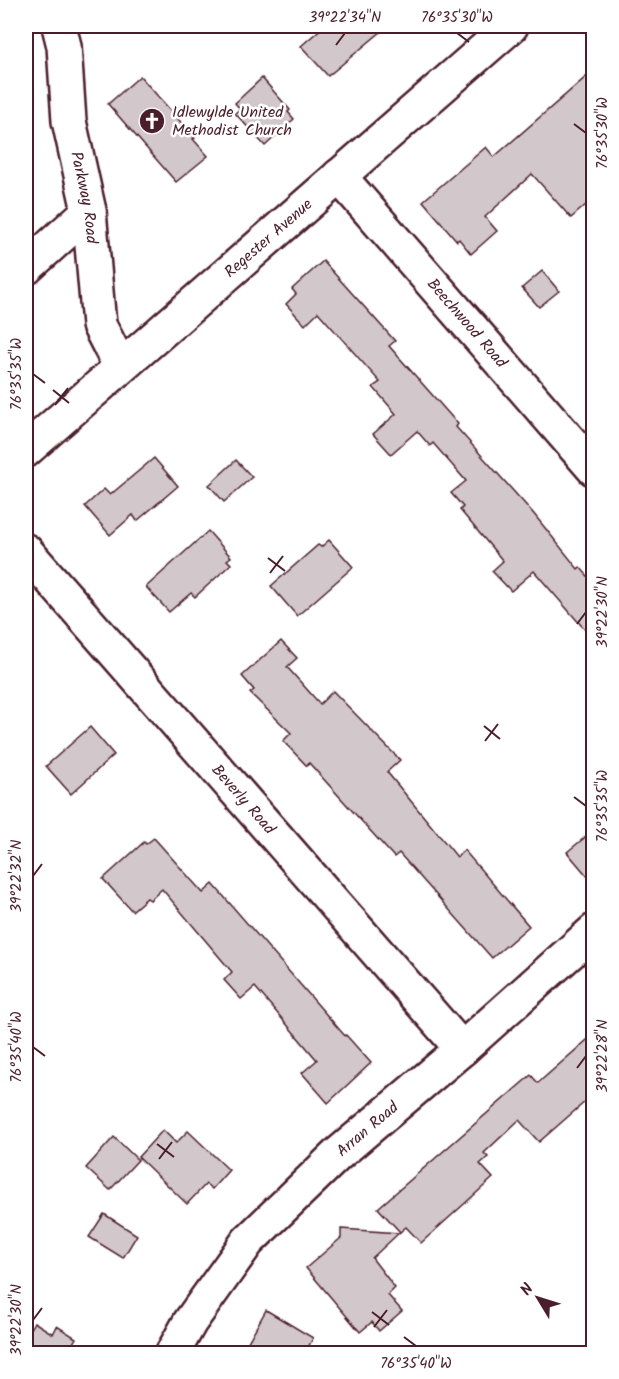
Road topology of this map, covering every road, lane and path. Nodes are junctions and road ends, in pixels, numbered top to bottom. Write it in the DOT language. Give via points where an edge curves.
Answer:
graph roads {
  1 [pos="59,26"];
  2 [pos="511,26"];
  3 [pos="339,176"];
  4 [pos="89,211"];
  5 [pos="26,268"];
  6 [pos="120,366"];
  7 [pos="26,450"];
  8 [pos="594,469"];
  9 [pos="26,551"];
  10 [pos="594,931"];
  11 [pos="462,1049"];
  12 [pos="172,1353"];
  1 -- 4 [label="street, Parkway Road" via="69,120"];
  2 -- 3 [label="street, Regester Avenue"];
  3 -- 6 [label="street, Regester Avenue"];
  3 -- 8 [label="street, Beechwood Road"];
  4 -- 5 [label="street"];
  4 -- 6 [label="street, Parkway Road" via="99,325"];
  6 -- 7 [label="street, Regester Avenue"];
  9 -- 11 [label="street, Beverly Road"];
  10 -- 11 [label="street, Arran Road"];
  11 -- 12 [label="street, Arran Road" via="337,1155 248,1241"];
}
